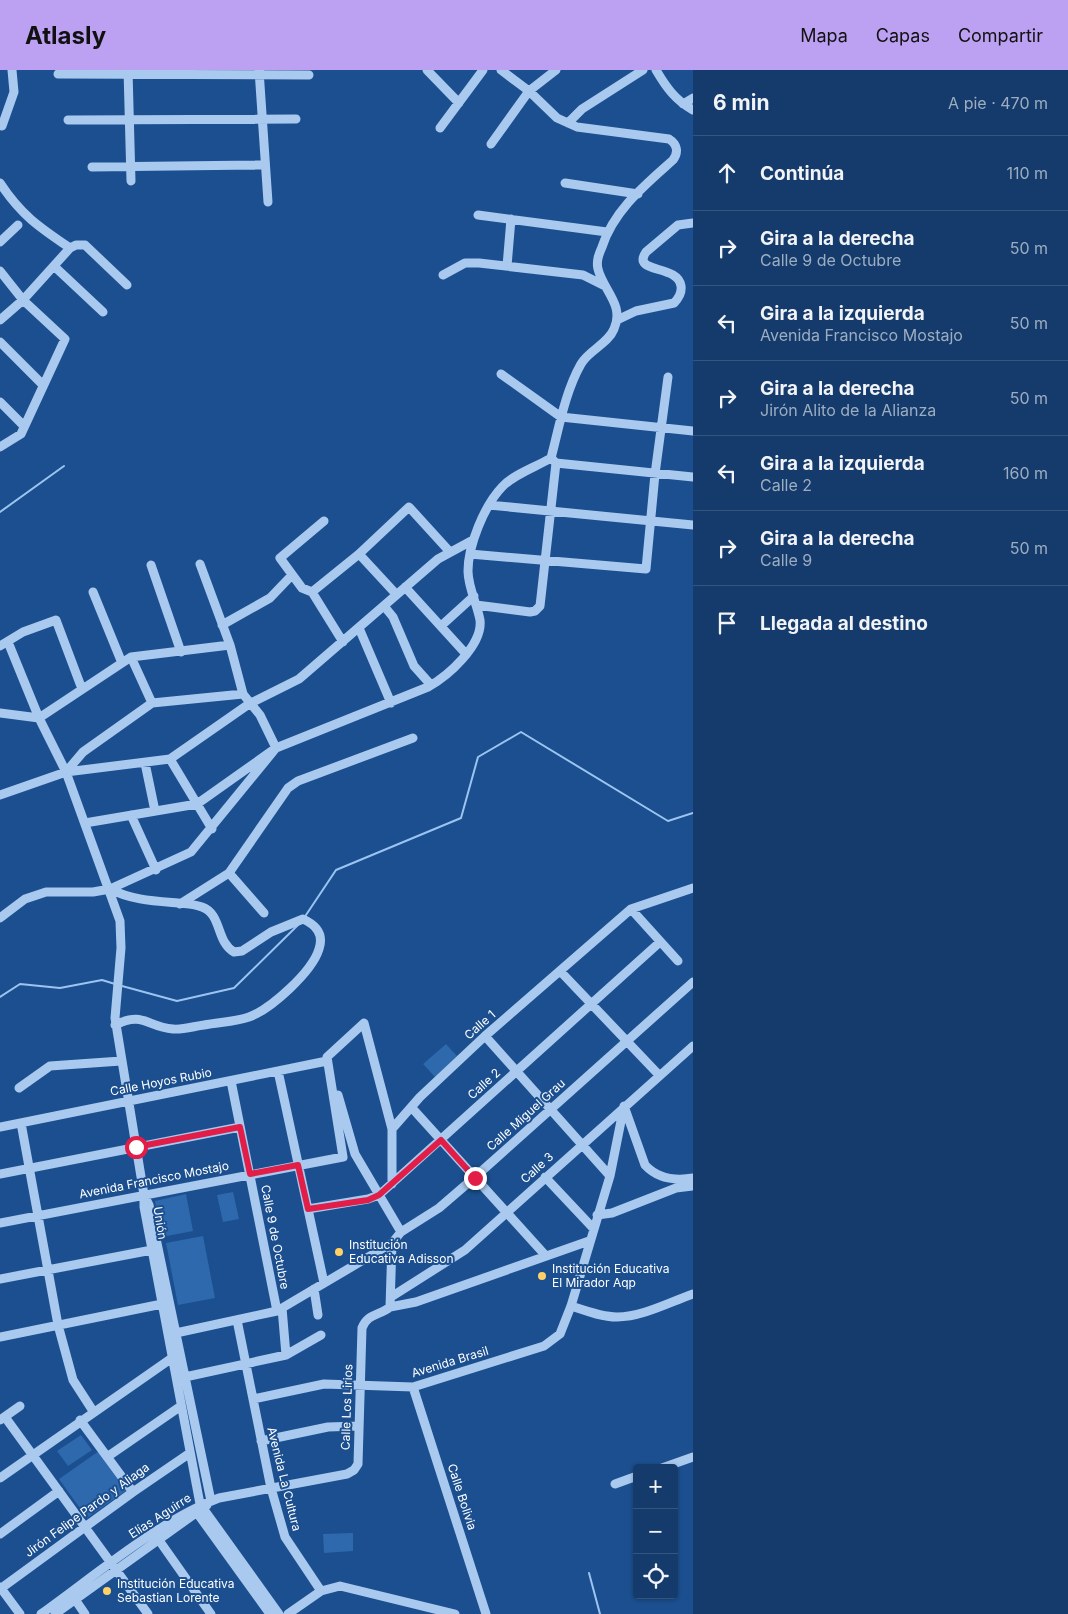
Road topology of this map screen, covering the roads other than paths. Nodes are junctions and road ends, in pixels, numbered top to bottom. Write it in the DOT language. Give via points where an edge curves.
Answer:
graph roads {
  1 [pos="12,70"];
  2 [pos="427,70"];
  3 [pos="483,70"];
  4 [pos="501,70"];
  5 [pos="556,70"];
  6 [pos="643,70"];
  7 [pos="656,70"];
  8 [pos="128,72"];
  9 [pos="212,72"];
  10 [pos="259,73"];
  11 [pos="58,74"];
  12 [pos="309,75"];
  13 [pos="529,91"];
  14 [pos="693,98"];
  15 [pos="459,103"];
  16 [pos="683,104"];
  17 [pos="693,110"];
  18 [pos="261,119"];
  19 [pos="296,119"];
  20 [pos="68,120"];
  21 [pos="129,120"];
  22 [pos="568,123"];
  23 [pos="2,126"];
  24 [pos="440,128"];
  25 [pos="491,144"];
  26 [pos="264,165"];
  27 [pos="92,167"];
  28 [pos="130,167"];
  29 [pos="131,182"];
  30 [pos="0,183"];
  31 [pos="565,183"];
  32 [pos="638,194"];
  33 [pos="268,202"];
  34 [pos="478,215"];
  35 [pos="511,220"];
  36 [pos="693,223"];
  37 [pos="18,225"];
  38 [pos="607,232"];
  39 [pos="0,242"];
  40 [pos="70,248"];
  41 [pos="507,266"];
  42 [pos="55,267"];
  43 [pos="0,271"];
  44 [pos="443,275"];
  45 [pos="127,285"];
  46 [pos="607,288"];
  47 [pos="23,300"];
  48 [pos="102,312"];
  49 [pos="0,320"];
  50 [pos="617,320"];
  51 [pos="0,342"];
  52 [pos="501,374"];
  53 [pos="668,377"];
  54 [pos="43,385"];
  55 [pos="0,402"];
  56 [pos="561,417"];
  57 [pos="24,426"];
  58 [pos="661,428"];
  59 [pos="693,431"];
  60 [pos="0,447"];
  61 [pos="554,461"];
  62 [pos="655,474"];
  63 [pos="693,478"];
  64 [pos="489,505"];
  65 [pos="551,511"];
  66 [pos="650,520"];
  67 [pos="324,521"];
  68 [pos="693,525"];
  69 [pos="473,540"];
  70 [pos="450,552"];
  71 [pos="358,554"];
  72 [pos="470,554"];
  73 [pos="546,561"];
  74 [pos="200,564"];
  75 [pos="151,565"];
  76 [pos="292,575"];
  77 [pos="405,587"];
  78 [pos="93,592"];
  79 [pos="312,592"];
  80 [pos="396,594"];
  81 [pos="475,600"];
  82 [pos="384,606"];
  83 [pos="222,624"];
  84 [pos="441,626"];
  85 [pos="359,628"];
  86 [pos="343,642"];
  87 [pos="4,644"];
  88 [pos="230,645"];
  89 [pos="182,652"];
  90 [pos="466,654"];
  91 [pos="131,657"];
  92 [pos="122,662"];
  93 [pos="431,686"];
  94 [pos="82,689"];
  95 [pos="242,694"];
  96 [pos="391,702"];
  97 [pos="152,703"];
  98 [pos="248,704"];
  99 [pos="0,713"];
  100 [pos="39,718"];
  101 [pos="413,738"];
  102 [pos="276,748"];
  103 [pos="170,759"];
  104 [pos="145,763"];
  105 [pos="66,772"];
  106 [pos="0,795"];
  107 [pos="197,804"];
  108 [pos="155,811"];
  109 [pos="131,815"];
  110 [pos="85,822"];
  111 [pos="212,829"];
  112 [pos="156,870"];
  113 [pos="229,873"];
  114 [pos="693,888"];
  115 [pos="110,889"];
  116 [pos="180,904"];
  117 [pos="631,909"];
  118 [pos="264,913"];
  119 [pos="0,918"];
  120 [pos="660,942"];
  121 [pos="678,961"];
  122 [pos="560,971"];
  123 [pos="693,982"];
  124 [pos="592,1004"];
  125 [pos="115,1024"];
  126 [pos="485,1036"];
  127 [pos="627,1041"];
  128 [pos="693,1046"];
  129 [pos="122,1061"];
  130 [pos="327,1061"];
  131 [pos="278,1071"];
  132 [pos="516,1071"];
  133 [pos="660,1075"];
  134 [pos="231,1081"];
  135 [pos="19,1088"];
  136 [pos="128,1101"];
  137 [pos="624,1106"];
  138 [pos="412,1108"];
  139 [pos="387,1109"];
  140 [pos="552,1109"];
  141 [pos="404,1116"];
  142 [pos="21,1123"];
  143 [pos="0,1127"];
  144 [pos="240,1127"];
  145 [pos="392,1129"];
  146 [pos="441,1140"];
  147 [pos="582,1144"];
  148 [pos="136,1147"];
  149 [pos="298,1165"];
  150 [pos="29,1168"];
  151 [pos="0,1174"];
  152 [pos="250,1174"];
  153 [pos="610,1176"];
  154 [pos="475,1178"];
  155 [pos="545,1178"];
  156 [pos="693,1178"];
  157 [pos="672,1179"];
  158 [pos="392,1184"];
  159 [pos="693,1186"];
  160 [pos="676,1188"];
  161 [pos="144,1195"];
  162 [pos="379,1195"];
  163 [pos="308,1209"];
  164 [pos="506,1212"];
  165 [pos="38,1215"];
  166 [pos="597,1215"];
  167 [pos="0,1223"];
  168 [pos="593,1228"];
  169 [pos="401,1232"];
  170 [pos="589,1241"];
  171 [pos="392,1243"];
  172 [pos="152,1250"];
  173 [pos="546,1256"];
  174 [pos="49,1270"];
  175 [pos="0,1279"];
  176 [pos="324,1283"];
  177 [pos="314,1289"];
  178 [pos="693,1294"];
  179 [pos="390,1302"];
  180 [pos="162,1304"];
  181 [pos="571,1306"];
  182 [pos="279,1309"];
  183 [pos="318,1315"];
  184 [pos="237,1320"];
  185 [pos="58,1326"];
  186 [pos="176,1333"];
  187 [pos="321,1334"];
  188 [pos="0,1337"];
  189 [pos="286,1355"];
  190 [pos="172,1358"];
  191 [pos="246,1364"];
  192 [pos="185,1377"];
  193 [pos="360,1385"];
  194 [pos="414,1387"];
  195 [pos="253,1399"];
  196 [pos="20,1406"];
  197 [pos="181,1406"];
  198 [pos="94,1411"];
  199 [pos="2,1418"];
  200 [pos="80,1420"];
  201 [pos="358,1426"];
  202 [pos="262,1441"];
  203 [pos="190,1453"];
  204 [pos="33,1455"];
  205 [pos="107,1457"];
  206 [pos="693,1457"];
  207 [pos="673,1464"];
  208 [pos="0,1478"];
  209 [pos="633,1478"];
  210 [pos="616,1484"];
  211 [pos="271,1488"];
  212 [pos="59,1490"];
  213 [pos="133,1492"];
  214 [pos="211,1501"];
  215 [pos="199,1509"];
  216 [pos="85,1527"];
  217 [pos="0,1534"];
  218 [pos="156,1537"];
  219 [pos="114,1567"];
  220 [pos="0,1588"];
  221 [pos="321,1590"];
  222 [pos="72,1596"];
  223 [pos="20,1614"];
  224 [pos="41,1614"];
  225 [pos="55,1614"];
  226 [pos="86,1614"];
  227 [pos="148,1614"];
  228 [pos="211,1614"];
  229 [pos="270,1614"];
  230 [pos="279,1614"];
  231 [pos="288,1614"];
  232 [pos="452,1614"];
  233 [pos="486,1614"];
  1 -- 23 [label="street" via="14,92"];
  2 -- 15 [label="street"];
  3 -- 15 [label="street"];
  4 -- 13 [label="street"];
  5 -- 13 [label="street"];
  6 -- 22 [label="street" via="582,109"];
  7 -- 16 [label="street" via="668,91"];
  8 -- 9 [label="street"];
  8 -- 11 [label="street"];
  8 -- 21 [label="street"];
  9 -- 10 [label="street"];
  10 -- 12 [label="street"];
  10 -- 18 [label="street"];
  13 -- 22 [label="street" via="557,118"];
  13 -- 25 [label="street"];
  14 -- 16 [label="street"];
  15 -- 24 [label="street"];
  16 -- 17 [label="street"];
  18 -- 19 [label="street"];
  18 -- 21 [label="street"];
  18 -- 26 [label="street"];
  20 -- 21 [label="street"];
  21 -- 28 [label="street"];
  22 -- 32 [label="street" via="576,127 631,132 672,141 677,148 676,157"];
  26 -- 28 [label="street"];
  26 -- 33 [label="street"];
  27 -- 28 [label="street"];
  28 -- 29 [label="street"];
  30 -- 40 [label="street" via="36,226"];
  31 -- 32 [label="street"];
  32 -- 38 [label="street" via="616,216"];
  34 -- 35 [label="street"];
  35 -- 38 [label="street"];
  35 -- 41 [label="street"];
  36 -- 50 [label="street" via="678,225 643,257 648,268 669,272 678,278 682,288 678,299"];
  37 -- 39 [label="street"];
  38 -- 46 [label="street" via="597,263"];
  40 -- 42 [label="street"];
  40 -- 45 [label="street" via="85,245"];
  41 -- 44 [label="street" via="464,263"];
  41 -- 46 [label="street" via="583,275"];
  42 -- 47 [label="street"];
  42 -- 48 [label="street"];
  43 -- 47 [label="street"];
  46 -- 50 [label="street" via="617,309"];
  47 -- 49 [label="street"];
  47 -- 54 [label="street" via="64,339"];
  50 -- 56 [label="street" via="607,339 580,365"];
  51 -- 54 [label="street"];
  52 -- 56 [label="street"];
  53 -- 58 [label="street"];
  54 -- 57 [label="street"];
  55 -- 57 [label="street"];
  56 -- 58 [label="street"];
  56 -- 61 [label="street"];
  57 -- 60 [label="street" via="21,434"];
  58 -- 59 [label="street"];
  58 -- 62 [label="street"];
  61 -- 62 [label="street"];
  61 -- 64 [label="street" via="506,484"];
  61 -- 65 [label="street"];
  62 -- 63 [label="street"];
  62 -- 66 [label="street"];
  64 -- 65 [label="street"];
  64 -- 69 [label="street"];
  65 -- 66 [label="street"];
  65 -- 73 [label="street"];
  66 -- 68 [label="street"];
  66 -- 73 [label="street" via="646,569"];
  67 -- 76 [label="street" via="280,558"];
  69 -- 70 [label="street"];
  69 -- 72 [label="street"];
  70 -- 71 [label="street" via="409,507"];
  70 -- 77 [label="street"];
  71 -- 79 [label="street"];
  71 -- 80 [label="street"];
  72 -- 73 [label="street"];
  72 -- 81 [label="street" via="468,573"];
  73 -- 81 [label="street" via="540,606 535,611"];
  74 -- 83 [label="street"];
  75 -- 89 [label="street"];
  76 -- 79 [label="street" via="302,588"];
  76 -- 83 [label="street" via="270,598"];
  77 -- 80 [label="street"];
  77 -- 84 [label="street"];
  78 -- 92 [label="street"];
  79 -- 86 [label="street"];
  80 -- 82 [label="street"];
  81 -- 84 [label="street"];
  81 -- 90 [label="street" via="480,622 478,634"];
  82 -- 85 [label="street"];
  82 -- 93 [label="street" via="393,617 414,666"];
  83 -- 88 [label="street"];
  84 -- 90 [label="street"];
  85 -- 86 [label="street"];
  85 -- 96 [label="street"];
  86 -- 98 [label="street" via="299,679"];
  87 -- 94 [label="street" via="24,632 56,620"];
  87 -- 100 [label="street"];
  88 -- 89 [label="street"];
  88 -- 95 [label="street"];
  89 -- 91 [label="street"];
  90 -- 93 [label="street" via="444,678"];
  91 -- 92 [label="street"];
  91 -- 97 [label="street"];
  92 -- 94 [label="street"];
  93 -- 96 [label="street"];
  94 -- 100 [label="street"];
  95 -- 97 [label="street"];
  95 -- 98 [label="street"];
  96 -- 102 [label="street"];
  97 -- 105 [label="street" via="82,752"];
  98 -- 102 [label="street" via="260,715"];
  98 -- 103 [label="street"];
  99 -- 100 [label="street"];
  100 -- 105 [label="street"];
  101 -- 113 [label="street" via="298,780 288,788"];
  102 -- 107 [label="street"];
  102 -- 111 [label="street"];
  103 -- 104 [label="street"];
  103 -- 107 [label="street"];
  104 -- 105 [label="street"];
  104 -- 108 [label="street"];
  105 -- 106 [label="street"];
  105 -- 110 [label="street"];
  107 -- 108 [label="street"];
  107 -- 111 [label="street"];
  108 -- 109 [label="street"];
  109 -- 110 [label="street"];
  109 -- 112 [label="street"];
  110 -- 115 [label="street"];
  111 -- 112 [label="street" via="191,852"];
  112 -- 115 [label="street"];
  113 -- 116 [label="street"];
  113 -- 118 [label="street"];
  114 -- 117 [label="street"];
  115 -- 116 [label="street" via="126,897"];
  115 -- 119 [label="street" via="46,892 25,899"];
  115 -- 125 [label="street" via="120,921"];
  116 -- 125 [label="street" via="196,905 209,911 221,940 234,952 242,951 271,932 303,919 314,924 320,934 319,948 290,987 265,1010 248,1017 174,1029 138,1018 128,1018"];
  117 -- 120 [label="street"];
  117 -- 122 [label="street, Calle 1"];
  120 -- 121 [label="street"];
  120 -- 124 [label="street, Calle 2"];
  122 -- 124 [label="street"];
  122 -- 126 [label="street, Calle 1"];
  123 -- 127 [label="street, Calle Miguel Grau"];
  124 -- 127 [label="street"];
  124 -- 132 [label="street, Calle 2"];
  125 -- 129 [label="street"];
  126 -- 132 [label="street"];
  126 -- 138 [label="street, Calle 1"];
  127 -- 133 [label="street"];
  127 -- 140 [label="street, Calle Miguel Grau"];
  128 -- 133 [label="street, Calle 3"];
  129 -- 135 [label="street" via="50,1066"];
  129 -- 136 [label="street"];
  130 -- 131 [label="street, Calle Hoyos Rubio"];
  130 -- 139 [label="street" via="331,1053 364,1023"];
  130 -- 149 [label="street, Avenida Francisco Mostajo" via="343,1157"];
  130 -- 162 [label="street" via="355,1154"];
  131 -- 134 [label="street, Calle Hoyos Rubio"];
  131 -- 149 [label="street"];
  132 -- 140 [label="street"];
  132 -- 146 [label="street, Calle 2"];
  133 -- 137 [label="street, Calle 3"];
  134 -- 136 [label="street, Calle Hoyos Rubio"];
  134 -- 144 [label="street, Calle 9 de Octubre"];
  136 -- 142 [label="street, Calle Hoyos Rubio"];
  136 -- 148 [label="street"];
  137 -- 147 [label="street, Calle 3"];
  137 -- 153 [label="street"];
  137 -- 157 [label="street" via="645,1165 659,1176"];
  138 -- 141 [label="street, Calle 1"];
  138 -- 146 [label="street"];
  139 -- 141 [label="street" via="391,1114"];
  139 -- 145 [label="street"];
  140 -- 147 [label="street"];
  140 -- 154 [label="street, Calle Miguel Grau"];
  141 -- 145 [label="street, Calle 1"];
  142 -- 143 [label="street, Calle Hoyos Rubio"];
  142 -- 150 [label="street"];
  144 -- 148 [label="street"];
  144 -- 152 [label="street, Calle 9 de Octubre"];
  145 -- 158 [label="street"];
  146 -- 154 [label="street"];
  146 -- 158 [label="street, Calle 2"];
  147 -- 153 [label="street"];
  147 -- 155 [label="street, Calle 3"];
  148 -- 150 [label="street"];
  148 -- 161 [label="street"];
  149 -- 152 [label="street, Avenida Francisco Mostajo"];
  149 -- 163 [label="street"];
  150 -- 151 [label="street"];
  150 -- 165 [label="street"];
  152 -- 161 [label="street, Avenida Francisco Mostajo"];
  152 -- 182 [label="street, Calle 9 de Octubre"];
  153 -- 166 [label="street"];
  154 -- 164 [label="street"];
  154 -- 169 [label="street, Calle Miguel Grau" via="439,1208"];
  155 -- 164 [label="street, Calle 3"];
  155 -- 168 [label="street"];
  156 -- 157 [label="street"];
  157 -- 160 [label="street"];
  158 -- 162 [label="street, Calle 2"];
  159 -- 160 [label="street"];
  160 -- 166 [label="street" via="612,1213"];
  161 -- 165 [label="street, Avenida Francisco Mostajo"];
  161 -- 172 [label="street, Unión"];
  161 -- 186 [label="street, Unión" via="150,1205"];
  162 -- 163 [label="street, Calle 2" via="368,1200"];
  162 -- 169 [label="street"];
  163 -- 176 [label="street"];
  164 -- 173 [label="street"];
  164 -- 179 [label="street, Calle 3" via="465,1250"];
  165 -- 167 [label="street, Avenida Francisco Mostajo"];
  165 -- 174 [label="street"];
  166 -- 168 [label="street"];
  168 -- 170 [label="street"];
  169 -- 171 [label="street, Calle Miguel Grau"];
  170 -- 173 [label="street"];
  170 -- 181 [label="street"];
  171 -- 176 [label="street, Calle Miguel Grau"];
  171 -- 179 [label="street"];
  172 -- 174 [label="street"];
  172 -- 180 [label="street, Unión"];
  173 -- 179 [label="street" via="416,1302"];
  174 -- 175 [label="street"];
  174 -- 185 [label="street"];
  176 -- 177 [label="street, Calle Miguel Grau"];
  177 -- 182 [label="street, Calle Miguel Grau"];
  177 -- 183 [label="street"];
  178 -- 181 [label="street" via="618,1317 601,1316"];
  179 -- 193 [label="street, Calle Los Lirios" via="365,1320 362,1328"];
  180 -- 185 [label="street"];
  180 -- 190 [label="street, Unión"];
  181 -- 194 [label="street, Avenida Brasil" via="560,1334 544,1346"];
  182 -- 184 [label="street, Calle Miguel Grau"];
  182 -- 189 [label="street, Calle 9 de Octubre"];
  184 -- 186 [label="street, Calle Miguel Grau"];
  184 -- 191 [label="street, Avenida La Cultura"];
  185 -- 188 [label="street"];
  185 -- 198 [label="street" via="73,1380"];
  186 -- 192 [label="street, Unión"];
  187 -- 189 [label="street"];
  189 -- 191 [label="street"];
  190 -- 197 [label="street, Unión"];
  190 -- 198 [label="street"];
  191 -- 192 [label="street"];
  191 -- 195 [label="street, Avenida La Cultura"];
  192 -- 214 [label="street, Unión"];
  193 -- 194 [label="street, Avenida Brasil"];
  193 -- 195 [label="street, Avenida Brasil" via="324,1384"];
  193 -- 201 [label="street, Calle Los Lirios"];
  194 -- 233 [label="street, Calle Bolivia"];
  195 -- 202 [label="street, Avenida La Cultura"];
  196 -- 199 [label="street"];
  197 -- 203 [label="street, Unión"];
  197 -- 205 [label="street"];
  198 -- 200 [label="street"];
  199 -- 204 [label="street"];
  200 -- 204 [label="street"];
  200 -- 205 [label="street"];
  201 -- 202 [label="street" via="328,1427"];
  201 -- 211 [label="street, Calle Los Lirios" via="358,1464 354,1470"];
  202 -- 211 [label="street, Avenida La Cultura"];
  203 -- 213 [label="street, Jirón Felipe Pardo y Aliaga"];
  203 -- 215 [label="street, Unión"];
  204 -- 208 [label="street"];
  204 -- 212 [label="street"];
  205 -- 213 [label="street"];
  206 -- 207 [label="street"];
  209 -- 210 [label="street"];
  211 -- 214 [label="street, Calle Los Lirios"];
  211 -- 221 [label="street, Avenida La Cultura" via="285,1537"];
  212 -- 216 [label="street"];
  212 -- 217 [label="street"];
  213 -- 216 [label="street, Jirón Felipe Pardo y Aliaga"];
  214 -- 215 [label="street, Elías Aguirre"];
  215 -- 218 [label="street, Elías Aguirre"];
  215 -- 229 [label="street"];
  215 -- 230 [label="street"];
  216 -- 219 [label="street"];
  216 -- 220 [label="street, Jirón Felipe Pardo y Aliaga"];
  218 -- 219 [label="street, Elías Aguirre"];
  218 -- 228 [label="street"];
  219 -- 222 [label="street, Elías Aguirre"];
  219 -- 227 [label="street"];
  220 -- 223 [label="street"];
  221 -- 231 [label="street"];
  221 -- 232 [label="street" via="340,1586"];
  222 -- 224 [label="street, Elías Aguirre"];
  222 -- 225 [label="street, Elías Aguirre"];
  222 -- 226 [label="street"];
}
